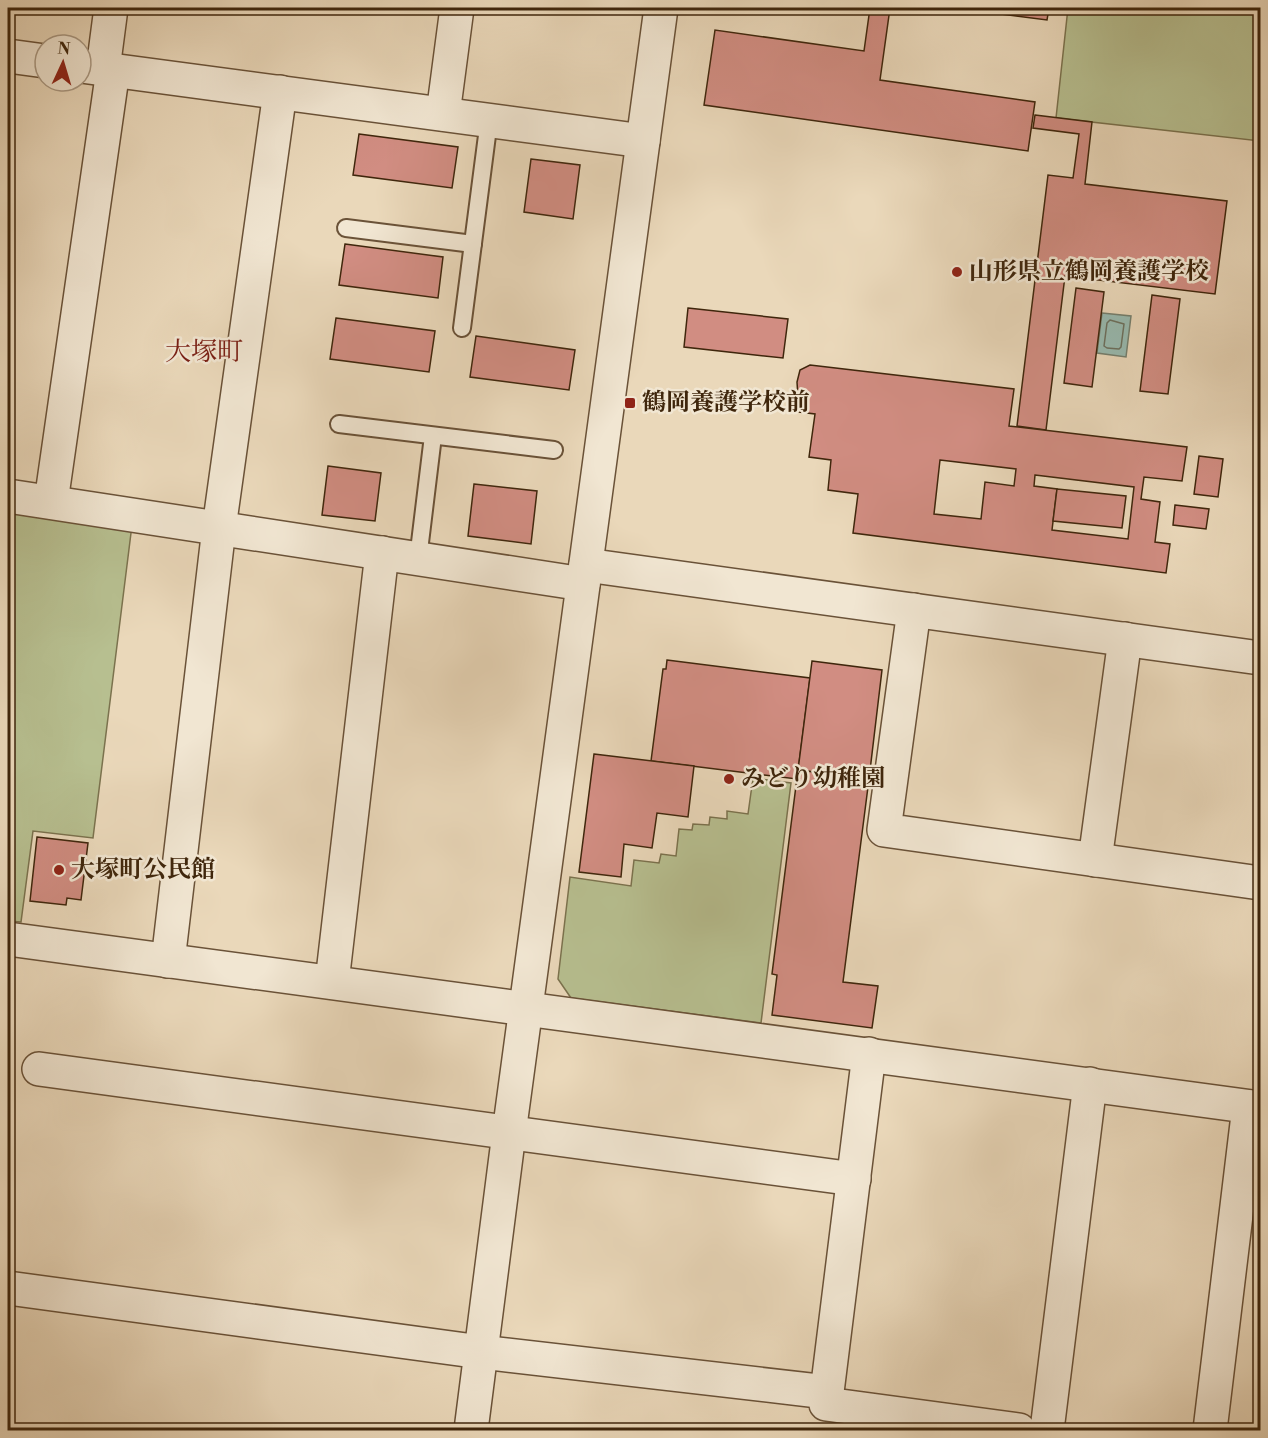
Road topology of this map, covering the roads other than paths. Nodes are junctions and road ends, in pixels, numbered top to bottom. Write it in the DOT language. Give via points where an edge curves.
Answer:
graph roads {
  1 [pos="111,8"];
  2 [pos="457,8"];
  3 [pos="661,8"];
  4 [pos="8,56"];
  5 [pos="33,59"];
  6 [pos="99,68"];
  7 [pos="280,92"];
  8 [pos="443,114"];
  9 [pos="489,120"];
  10 [pos="643,141"];
  11 [pos="346,228"];
  12 [pos="473,244"];
  13 [pos="462,328"];
  14 [pos="339,424"];
  15 [pos="433,436"];
  16 [pos="554,450"];
  17 [pos="8,496"];
  18 [pos="51,502"];
  19 [pos="219,528"];
  20 [pos="382,553"];
  21 [pos="418,558"];
  22 [pos="584,574"];
  23 [pos="914,610"];
  24 [pos="1125,639"];
  25 [pos="1260,658"];
  26 [pos="1095,860"];
  27 [pos="1260,883"];
  28 [pos="8,939"];
  29 [pos="168,961"];
  30 [pos="332,982"];
  31 [pos="527,1008"];
  32 [pos="869,1054"];
  33 [pos="39,1069"];
  34 [pos="1090,1084"];
  35 [pos="1255,1107"];
  36 [pos="509,1133"];
  37 [pos="854,1179"];
  38 [pos="8,1288"];
  39 [pos="482,1352"];
  40 [pos="827,1392"];
  41 [pos="471,1431"];
  42 [pos="1019,1431"];
  43 [pos="1047,1431"];
  44 [pos="1210,1431"];
  1 -- 6 [label="street"];
  2 -- 8 [label="street"];
  3 -- 10 [label="street"];
  4 -- 5 [label="street"];
  6 -- 7 [label="street"];
  6 -- 18 [label="street"];
  7 -- 8 [label="street"];
  7 -- 19 [label="street"];
  8 -- 9 [label="street"];
  9 -- 10 [label="street"];
  9 -- 12 [label="lane"];
  10 -- 22 [label="street"];
  11 -- 12 [label="lane"];
  12 -- 13 [label="lane"];
  14 -- 15 [label="lane"];
  15 -- 16 [label="lane"];
  15 -- 21 [label="lane"];
  17 -- 18 [label="street"];
  18 -- 19 [label="street"];
  19 -- 20 [label="street"];
  19 -- 29 [label="street"];
  20 -- 21 [label="street"];
  20 -- 30 [label="street"];
  21 -- 22 [label="street"];
  22 -- 23 [label="street"];
  22 -- 31 [label="street"];
  23 -- 24 [label="street"];
  23 -- 26 [label="street" via="884,830"];
  24 -- 25 [label="street"];
  24 -- 26 [label="street"];
  26 -- 27 [label="street"];
  28 -- 29 [label="street"];
  29 -- 30 [label="street"];
  30 -- 31 [label="street"];
  31 -- 32 [label="street"];
  31 -- 36 [label="street"];
  32 -- 34 [label="street"];
  32 -- 37 [label="street"];
  33 -- 36 [label="street"];
  34 -- 35 [label="street"];
  34 -- 43 [label="street"];
  35 -- 44 [label="street"];
  36 -- 37 [label="street"];
  36 -- 39 [label="street"];
  37 -- 40 [label="street"];
  38 -- 39 [label="street"];
  39 -- 40 [label="street"];
  39 -- 41 [label="street"];
  40 -- 42 [label="street" via="825,1404"];
}
